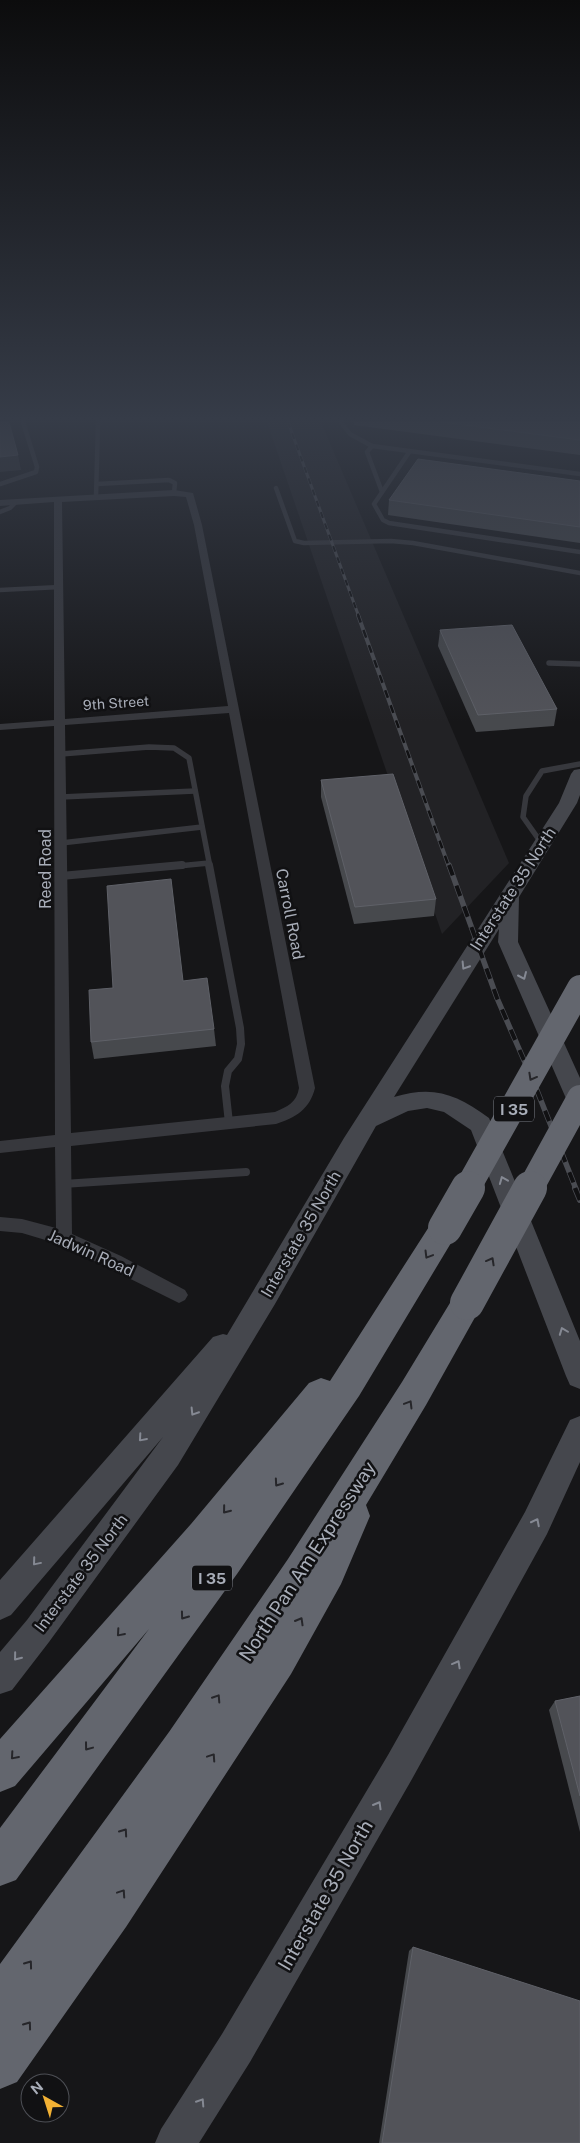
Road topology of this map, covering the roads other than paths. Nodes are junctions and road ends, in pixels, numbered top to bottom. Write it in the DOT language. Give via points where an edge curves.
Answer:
graph roads {
  1 [pos="59,522"];
  2 [pos="197,522"];
  3 [pos="288,522"];
  4 [pos="390,522"];
  5 [pos="580,552"];
  6 [pos="580,573"];
  7 [pos="60,587"];
  8 [pos="0,590"];
  9 [pos="549,664"];
  10 [pos="580,664"];
  11 [pos="234,709"];
  12 [pos="60,722"];
  13 [pos="0,727"];
  14 [pos="61,754"];
  15 [pos="580,764"];
  16 [pos="580,774"];
  17 [pos="195,791"];
  18 [pos="61,798"];
  19 [pos="202,827"];
  20 [pos="61,843"];
  21 [pos="542,844"];
  22 [pos="208,863"];
  23 [pos="62,876"];
  24 [pos="510,896"];
  25 [pos="580,988"];
  26 [pos="580,1098"];
  27 [pos="580,1102"];
  28 [pos="368,1120"];
  29 [pos="229,1123"];
  30 [pos="63,1141"];
  31 [pos="0,1147"];
  32 [pos="246,1172"];
  33 [pos="63,1184"];
  34 [pos="0,1224"];
  35 [pos="64,1238"];
  36 [pos="411,1282"];
  37 [pos="179,1295"];
  38 [pos="266,1296"];
  39 [pos="580,1376"];
  40 [pos="580,1430"];
  41 [pos="383,1446"];
  42 [pos="0,1604"];
  43 [pos="0,1678"];
  44 [pos="0,1772"];
  45 [pos="0,1864"];
  46 [pos="0,2003"];
  47 [pos="0,2065"];
  48 [pos="174,2143"];
  1 -- 7 [label="street, Reed Road"];
  2 -- 11 [label="street, Carroll Road"];
  3 -- 6 [label="lane" via="295,541 304,544 413,543"];
  4 -- 5 [label="lane"];
  7 -- 8 [label="lane"];
  7 -- 12 [label="street, Reed Road"];
  9 -- 10 [label="lane"];
  11 -- 12 [label="street, 9th Street"];
  11 -- 29 [label="street, Carroll Road" via="306,1098 294,1111 276,1118"];
  12 -- 13 [label="street, 9th Street"];
  12 -- 14 [label="street, Reed Road"];
  14 -- 17 [label="lane" via="174,748 189,758"];
  14 -- 18 [label="street, Reed Road"];
  15 -- 21 [label="lane" via="542,771 526,796 523,817"];
  16 -- 21 [label="main road, Interstate 35 North" via="568,803"];
  17 -- 18 [label="lane"];
  17 -- 19 [label="lane"];
  18 -- 20 [label="street, Reed Road"];
  19 -- 20 [label="lane"];
  19 -- 22 [label="lane"];
  20 -- 23 [label="street, Reed Road"];
  21 -- 24 [label="main road, Interstate 35 North"];
  22 -- 23 [label="lane"];
  22 -- 29 [label="lane" via="241,1044 238,1059 228,1071 225,1086"];
  23 -- 30 [label="street, Reed Road"];
  24 -- 27 [label="main road, one-way" via="508,942"];
  24 -- 28 [label="main road, Interstate 35 North, one-way"];
  25 -- 36 [label="highway, I 35, one-way, bridge"];
  41 -- 26 [label="highway, North Pan Am Expressway, one-way, bridge" via="467,1303"];
  28 -- 38 [label="main road, Interstate 35 North"];
  39 -- 28 [label="main road, one-way" via="481,1124 461,1108 441,1100 407,1100"];
  29 -- 30 [label="street, Carroll Road"];
  30 -- 31 [label="street, Carroll Road"];
  30 -- 33 [label="street, Reed Road"];
  32 -- 33 [label="lane"];
  33 -- 35 [label="street, Reed Road"];
  34 -- 35 [label="street, Jadwin Road" via="21,1224"];
  35 -- 37 [label="street, Jadwin Road"];
  36 -- 44 [label="highway, one-way" via="204,1537"];
  36 -- 45 [label="highway, I 35, one-way" via="346,1386 224,1561"];
  38 -- 42 [label="main road, one-way"];
  38 -- 43 [label="main road, Interstate 35 North, one-way" via="168,1455"];
  48 -- 40 [label="main road, Interstate 35 North, one-way" via="236,2048 400,1767 536,1524"];
  46 -- 41 [label="highway, North Pan Am Expressway, one-way" via="209,1709"];
  47 -- 41 [label="highway, one-way" via="110,1911 277,1660 328,1571"];
}
